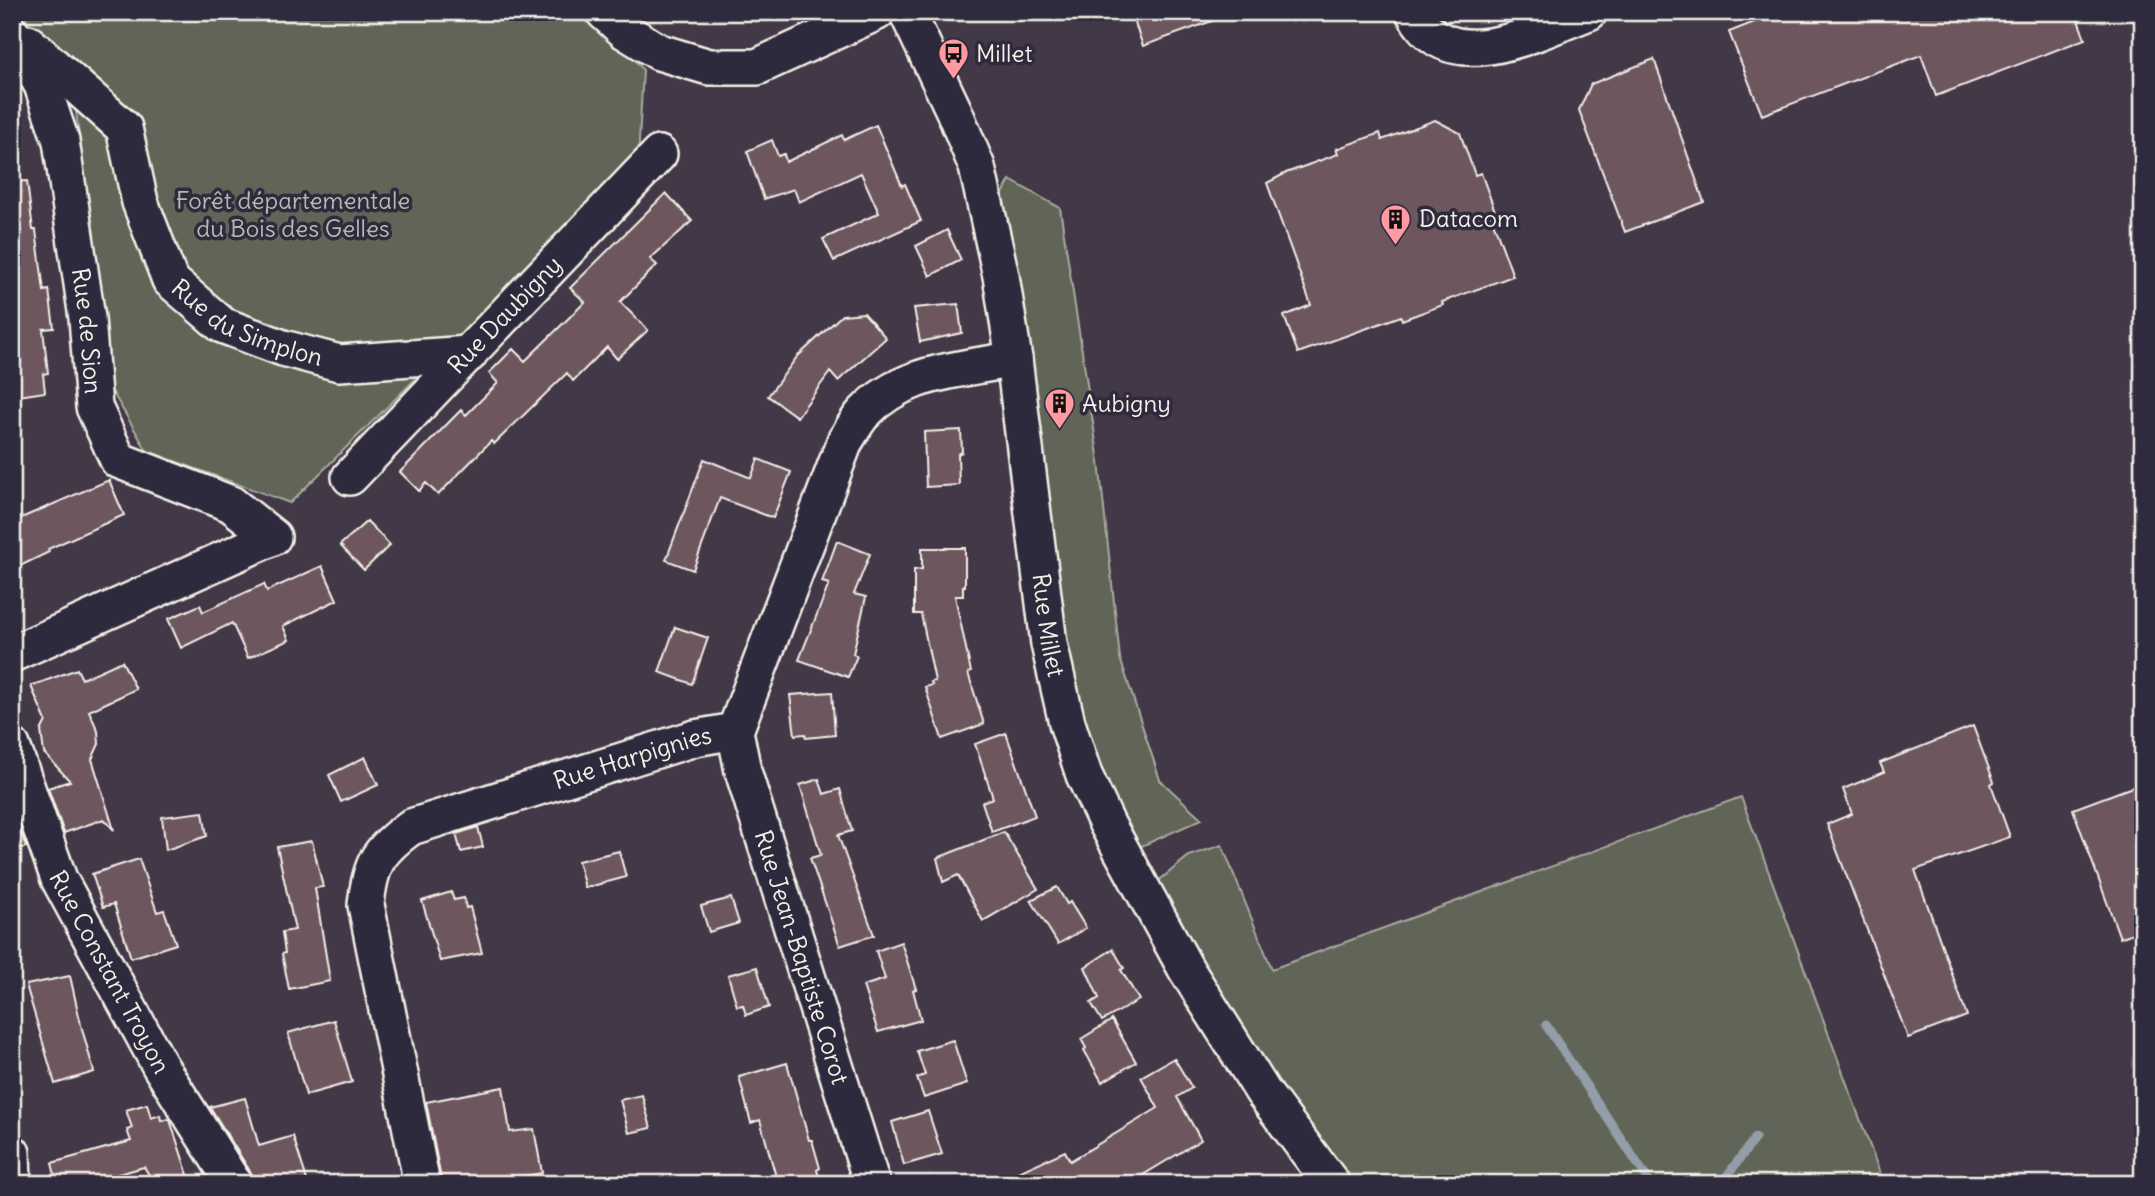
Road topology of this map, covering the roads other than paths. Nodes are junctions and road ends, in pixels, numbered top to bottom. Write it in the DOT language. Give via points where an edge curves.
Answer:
graph roads {
  1 [pos="604,12"];
  2 [pos="877,12"];
  3 [pos="906,12"];
  4 [pos="1414,12"];
  5 [pos="1589,12"];
  6 [pos="12,29"];
  7 [pos="12,34"];
  8 [pos="659,154"];
  9 [pos="469,355"];
  10 [pos="1014,359"];
  11 [pos="350,477"];
  12 [pos="12,654"];
  13 [pos="735,731"];
  14 [pos="12,746"];
  15 [pos="12,1153"];
  16 [pos="13,1184"];
  17 [pos="234,1184"];
  18 [pos="422,1184"];
  19 [pos="872,1184"];
  20 [pos="1332,1184"];
  1 -- 2 [label="street" via="659,52 709,66 757,67"];
  3 -- 10 [label="street, Rue Millet" via="976,162"];
  4 -- 5 [label="street" via="1432,37 1468,48 1500,44"];
  6 -- 9 [label="street, Rue du Simplon" via="124,128 139,202 170,280 222,325 339,363"];
  7 -- 12 [label="street, Rue de Sion" via="42,85 61,141 87,318 94,407 118,460 231,504 273,537"];
  8 -- 9 [label="street, Rue Daubigny"];
  9 -- 11 [label="street, Rue Daubigny"];
  10 -- 13 [label="street, Rue Harpignies" via="929,374 906,383 863,415 845,441"];
  10 -- 20 [label="street, Rue Millet" via="1049,645 1084,775 1186,969 1264,1092"];
  13 -- 18 [label="street, Rue Harpignies" via="695,738 411,827 381,851 368,883 366,905"];
  13 -- 19 [label="street, Rue Jean-Baptiste Corot" via="743,771"];
  14 -- 17 [label="street, Rue Constant Troyon" via="59,880 160,1066"];
  15 -- 16 [label="street"];
}
